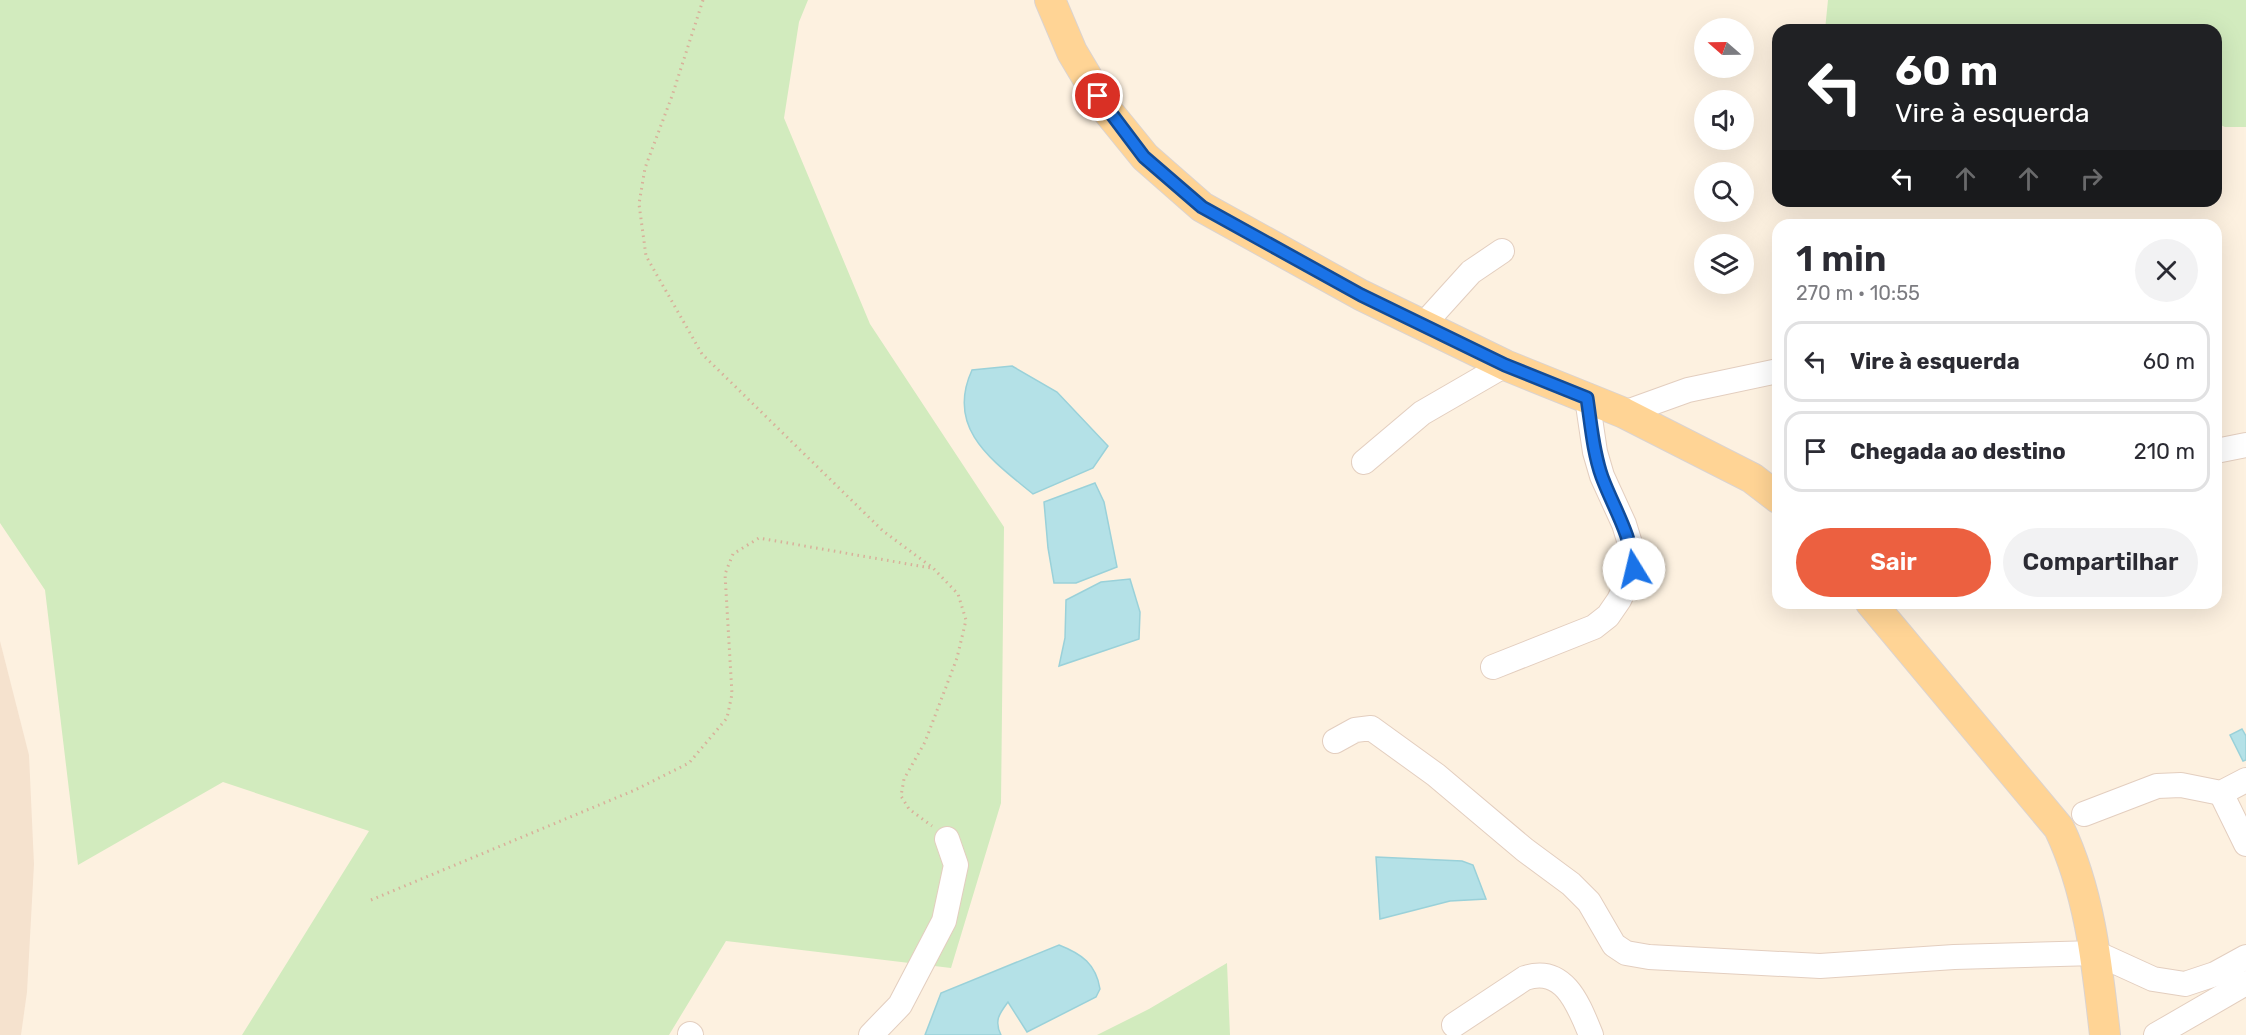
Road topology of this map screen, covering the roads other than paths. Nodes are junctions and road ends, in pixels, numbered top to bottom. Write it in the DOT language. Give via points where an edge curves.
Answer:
graph roads {
  1 [pos="1050,0"];
  2 [pos="1502,251"];
  3 [pos="1424,325"];
  4 [pos="1505,365"];
  5 [pos="1772,372"];
  6 [pos="1587,398"];
  7 [pos="1624,413"];
  8 [pos="2246,445"];
  9 [pos="2222,451"];
  10 [pos="1364,462"];
  11 [pos="1765,477"];
  12 [pos="1876,609"];
  13 [pos="1493,667"];
  14 [pos="1335,741"];
  15 [pos="2246,780"];
  16 [pos="2221,793"];
  17 [pos="2084,814"];
  18 [pos="947,839"];
  19 [pos="2246,844"];
  20 [pos="2096,953"];
  21 [pos="2246,957"];
  22 [pos="2246,983"];
  23 [pos="1454,1024"];
  24 [pos="871,1035"];
  25 [pos="1591,1035"];
  26 [pos="2105,1035"];
  27 [pos="2156,1035"];
  1 -- 3 [label="main road" via="1055,19 1089,82 1144,157 1166,179 1202,207 1277,251"];
  2 -- 3 [label="street" via="1471,272"];
  3 -- 4 [label="main road"];
  4 -- 6 [label="main road"];
  4 -- 10 [label="street" via="1422,413"];
  5 -- 7 [label="street" via="1688,390"];
  6 -- 7 [label="main road"];
  6 -- 13 [label="street" via="1599,468 1624,524 1634,569 1608,616 1594,627"];
  7 -- 11 [label="main road"];
  8 -- 9 [label="street"];
  12 -- 20 [label="main road" via="2059,828 2071,852"];
  14 -- 20 [label="street" via="1355,730 1371,728 1436,775 1571,884 1589,902 1614,945 1626,953 1820,966"];
  15 -- 16 [label="street"];
  16 -- 17 [label="street" via="2181,785 2157,786"];
  16 -- 19 [label="street"];
  18 -- 24 [label="street" via="956,865 944,921 900,1005"];
  20 -- 21 [label="street" via="2153,979 2185,984"];
  20 -- 26 [label="main road"];
  22 -- 27 [label="street"];
  23 -- 25 [label="street" via="1536,975 1561,983 1574,995"];
}
